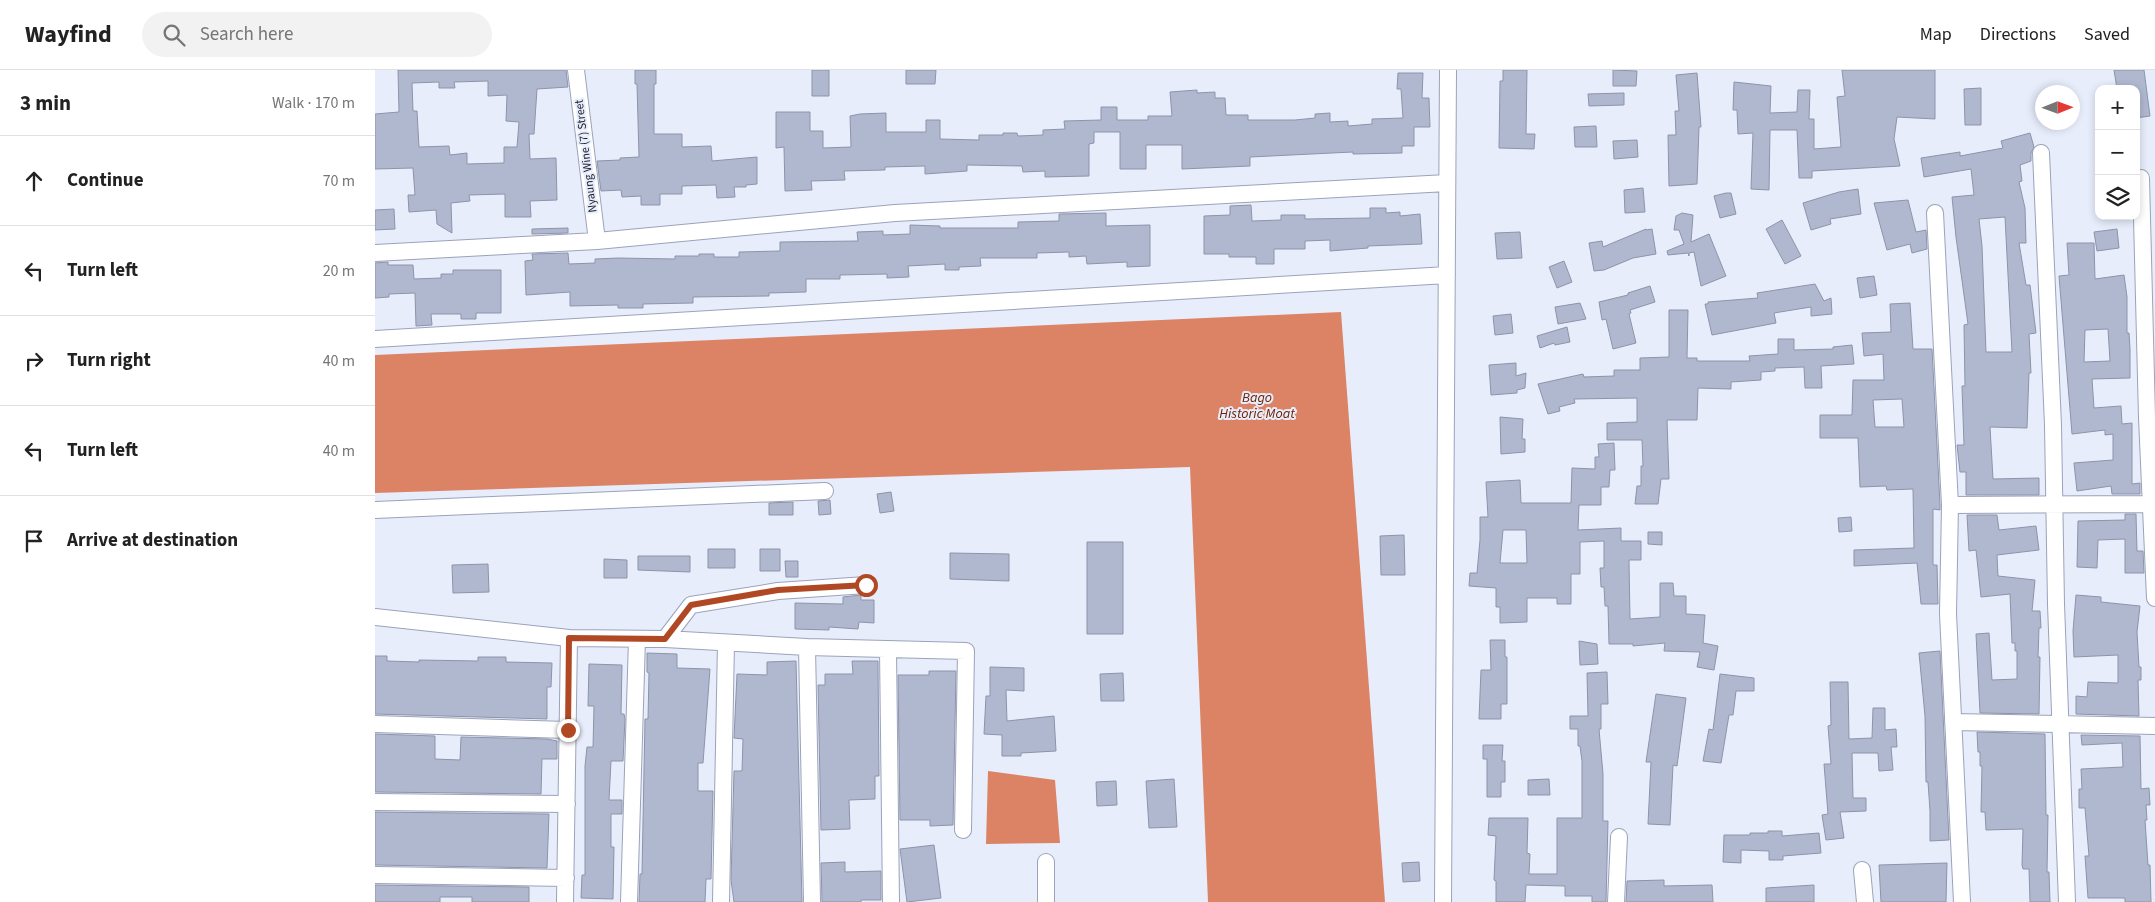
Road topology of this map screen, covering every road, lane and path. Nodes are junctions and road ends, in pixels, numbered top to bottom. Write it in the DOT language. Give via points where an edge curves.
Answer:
graph roads {
  1 [pos="576,70"];
  2 [pos="1448,70"];
  3 [pos="2041,153"];
  4 [pos="2141,178"];
  5 [pos="1447,183"];
  6 [pos="1935,213"];
  7 [pos="597,241"];
  8 [pos="375,253"];
  9 [pos="1447,275"];
  10 [pos="375,340"];
  11 [pos="825,491"];
  12 [pos="2054,504"];
  13 [pos="2153,504"];
  14 [pos="1951,505"];
  15 [pos="375,510"];
  16 [pos="866,585"];
  17 [pos="2155,598"];
  18 [pos="375,618"];
  19 [pos="569,638"];
  20 [pos="637,639"];
  21 [pos="665,639"];
  22 [pos="725,643"];
  23 [pos="807,647"];
  24 [pos="888,650"];
  25 [pos="1953,722"];
  26 [pos="2060,723"];
  27 [pos="375,724"];
  28 [pos="2155,726"];
  29 [pos="568,730"];
  30 [pos="375,802"];
  31 [pos="567,804"];
  32 [pos="963,830"];
  33 [pos="1619,837"];
  34 [pos="1046,862"];
  35 [pos="1862,870"];
  36 [pos="375,875"];
  37 [pos="565,878"];
  38 [pos="565,902"];
  39 [pos="629,902"];
  40 [pos="721,902"];
  41 [pos="812,902"];
  42 [pos="891,902"];
  43 [pos="1046,902"];
  44 [pos="1443,902"];
  45 [pos="1615,902"];
  46 [pos="1865,902"];
  47 [pos="1962,902"];
  48 [pos="2067,902"];
  1 -- 7 [label="street, Nyaung Wine (7) Street"];
  2 -- 5 [label="street"];
  3 -- 12 [label="street"];
  4 -- 13 [label="street"];
  5 -- 7 [label="street" via="895,213"];
  5 -- 9 [label="street"];
  6 -- 14 [label="street"];
  7 -- 8 [label="street"];
  9 -- 10 [label="street"];
  9 -- 44 [label="street"];
  11 -- 15 [label="street"];
  12 -- 13 [label="street"];
  12 -- 14 [label="street"];
  12 -- 26 [label="street"];
  13 -- 17 [label="street"];
  14 -- 25 [label="street" via="1949,614"];
  16 -- 21 [label="street" via="778,590 691,605"];
  18 -- 19 [label="street"];
  19 -- 20 [label="street"];
  19 -- 29 [label="street"];
  20 -- 21 [label="street"];
  20 -- 39 [label="street"];
  21 -- 22 [label="street"];
  22 -- 23 [label="street"];
  22 -- 40 [label="street"];
  23 -- 24 [label="street"];
  23 -- 41 [label="street"];
  24 -- 32 [label="street" via="966,651"];
  24 -- 42 [label="street"];
  25 -- 26 [label="street"];
  25 -- 47 [label="street"];
  26 -- 28 [label="street"];
  26 -- 48 [label="street"];
  27 -- 29 [label="street"];
  29 -- 31 [label="street"];
  30 -- 31 [label="street"];
  31 -- 37 [label="street"];
  33 -- 45 [label="street"];
  34 -- 43 [label="street"];
  35 -- 46 [label="street"];
  36 -- 37 [label="street"];
  37 -- 38 [label="street"];
}
